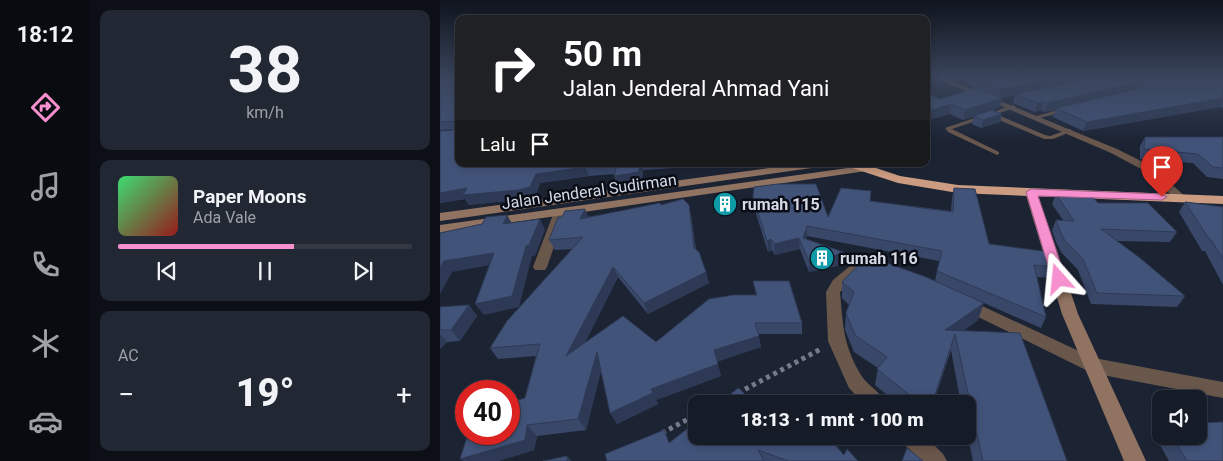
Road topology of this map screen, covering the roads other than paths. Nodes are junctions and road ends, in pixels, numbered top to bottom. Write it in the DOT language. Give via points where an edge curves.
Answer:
graph roads {
  1 [pos="992,99"];
  2 [pos="1017,99"];
  3 [pos="1001,102"];
  4 [pos="1013,107"];
  5 [pos="1072,108"];
  6 [pos="990,114"];
  7 [pos="1036,117"];
  8 [pos="1070,131"];
  9 [pos="997,153"];
  10 [pos="798,167"];
  11 [pos="851,167"];
  12 [pos="861,167"];
  13 [pos="1031,192"];
  14 [pos="1181,198"];
  15 [pos="1223,200"];
  16 [pos="560,212"];
  17 [pos="440,217"];
  18 [pos="440,229"];
  19 [pos="874,260"];
  20 [pos="540,267"];
  21 [pos="950,297"];
  22 [pos="1092,365"];
  23 [pos="1223,390"];
  24 [pos="868,395"];
  25 [pos="919,445"];
  26 [pos="936,461"];
  27 [pos="1135,461"];
  1 -- 3 [label="street"];
  2 -- 3 [label="street"];
  3 -- 4 [label="street"];
  4 -- 6 [label="lane"];
  4 -- 7 [label="street"];
  5 -- 7 [label="lane"];
  6 -- 8 [label="lane" via="1044,137 1051,138"];
  6 -- 9 [label="lane" via="948,129"];
  7 -- 8 [label="street"];
  8 -- 14 [label="street" via="1147,168"];
  10 -- 17 [label="main road, Jalan Jenderal Sudirman"];
  11 -- 16 [label="main road, Jalan Jenderal Sudirman"];
  12 -- 13 [label="highway" via="929,185"];
  13 -- 14 [label="highway"];
  13 -- 22 [label="main road" via="1070,314"];
  14 -- 15 [label="highway"];
  16 -- 18 [label="main road, Jalan Jenderal Sudirman"];
  16 -- 20 [label="street"];
  19 -- 24 [label="street" via="863,262 833,292 836,341 855,382"];
  21 -- 22 [label="street"];
  22 -- 23 [label="street"];
  22 -- 27 [label="main road"];
  25 -- 26 [label="street"];
}
